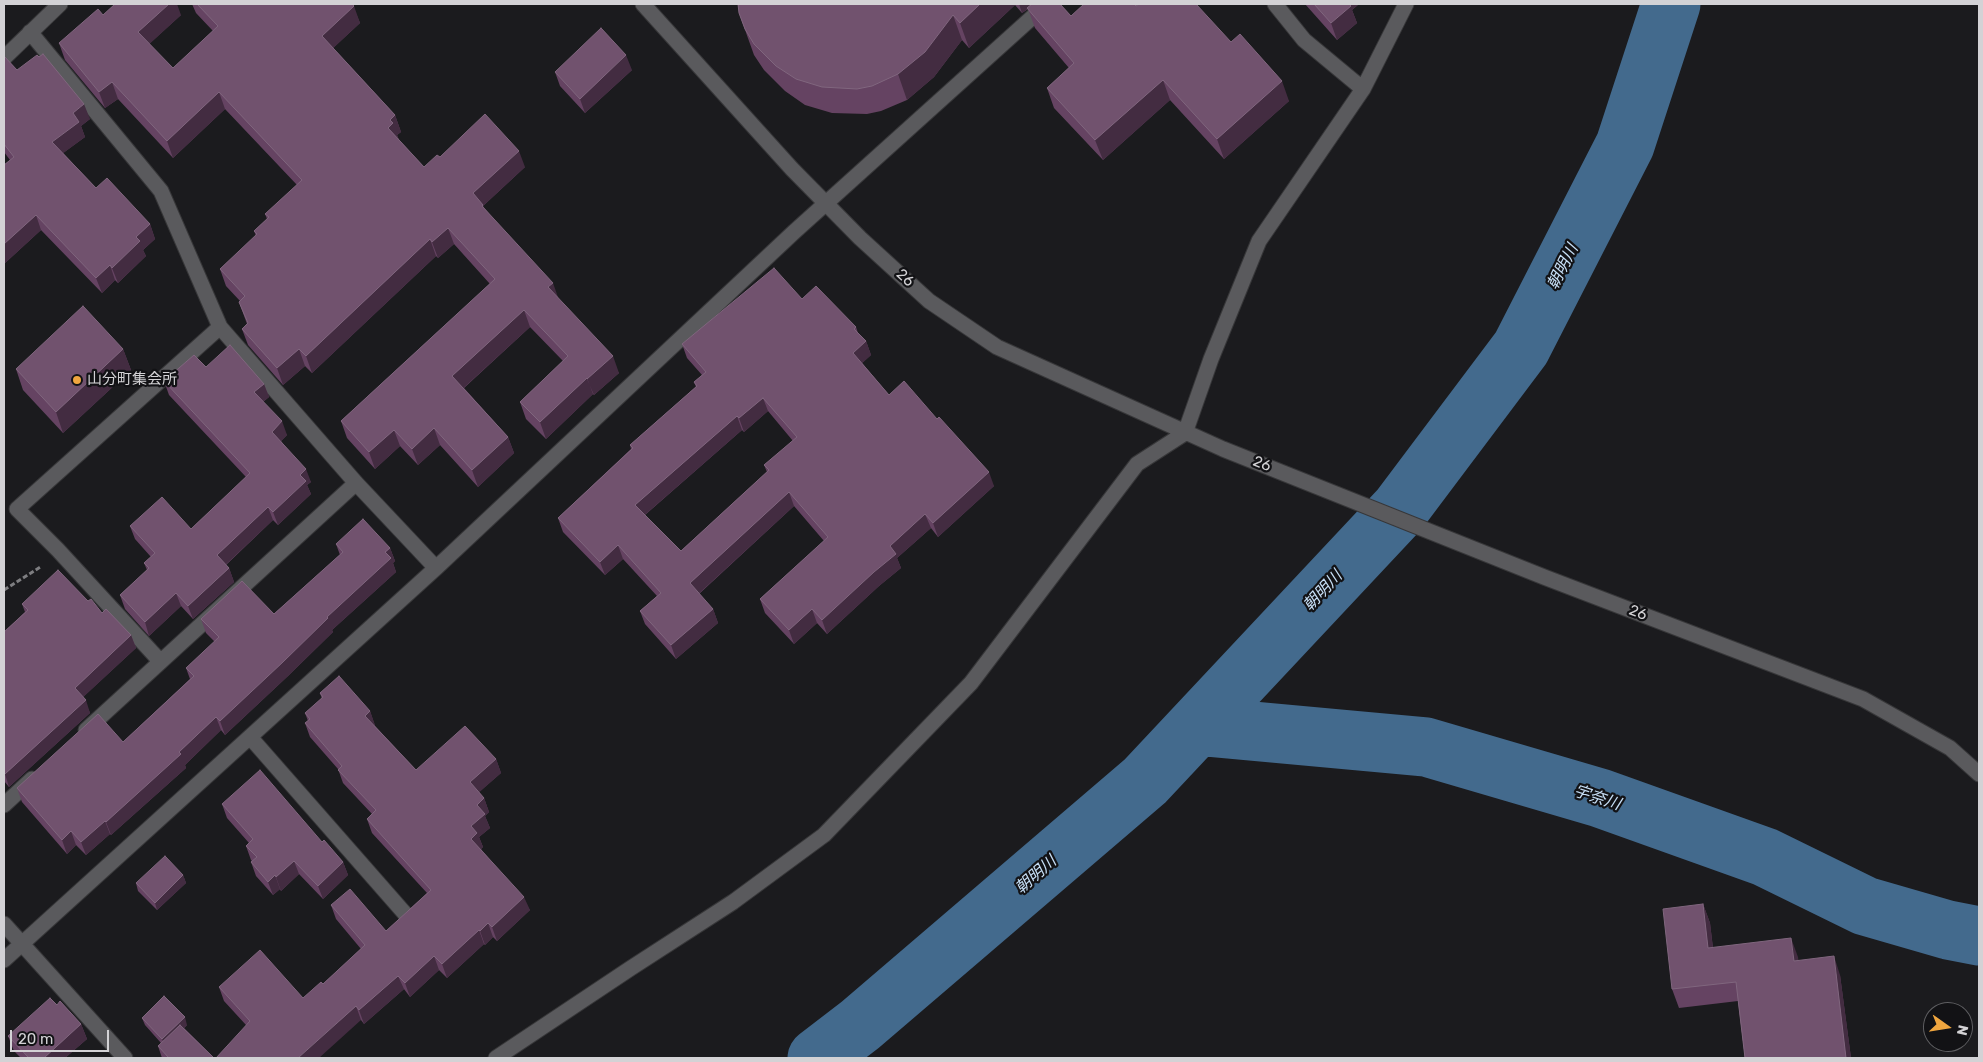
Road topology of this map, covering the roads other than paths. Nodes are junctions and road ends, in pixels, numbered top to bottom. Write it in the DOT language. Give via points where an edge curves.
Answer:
graph roads {
  1 [pos="60,4"];
  2 [pos="643,4"];
  3 [pos="1047,4"];
  4 [pos="1275,4"];
  5 [pos="1406,4"];
  6 [pos="30,32"];
  7 [pos="4,58"];
  8 [pos="1363,89"];
  9 [pos="826,203"];
  10 [pos="220,328"];
  11 [pos="1186,433"];
  12 [pos="356,483"];
  13 [pos="436,568"];
  14 [pos="160,662"];
  15 [pos="250,736"];
  16 [pos="75,740"];
  17 [pos="39,772"];
  18 [pos="1979,774"];
  19 [pos="4,805"];
  20 [pos="407,916"];
  21 [pos="4,924"];
  22 [pos="22,944"];
  23 [pos="4,960"];
  24 [pos="125,1058"];
  25 [pos="496,1058"];
  1 -- 6 [label="street"];
  2 -- 9 [label="street, 26"];
  3 -- 9 [label="street"];
  4 -- 8 [label="street" via="1304,40"];
  5 -- 8 [label="street"];
  6 -- 7 [label="street"];
  6 -- 10 [label="street" via="161,191"];
  8 -- 11 [label="street" via="1259,241 1211,359"];
  9 -- 11 [label="street, 26" via="929,301 997,347"];
  9 -- 13 [label="street"];
  10 -- 12 [label="street"];
  10 -- 14 [label="street" via="17,509"];
  11 -- 18 [label="street, 26" via="1544,577 1862,699 1950,748"];
  11 -- 25 [label="street" via="1137,464 971,683 824,834 733,902"];
  12 -- 13 [label="street"];
  12 -- 14 [label="street"];
  13 -- 15 [label="street"];
  14 -- 16 [label="street"];
  15 -- 20 [label="street"];
  15 -- 22 [label="street"];
  17 -- 19 [label="street"];
  21 -- 22 [label="street"];
  22 -- 23 [label="street"];
  22 -- 24 [label="street"];
}
